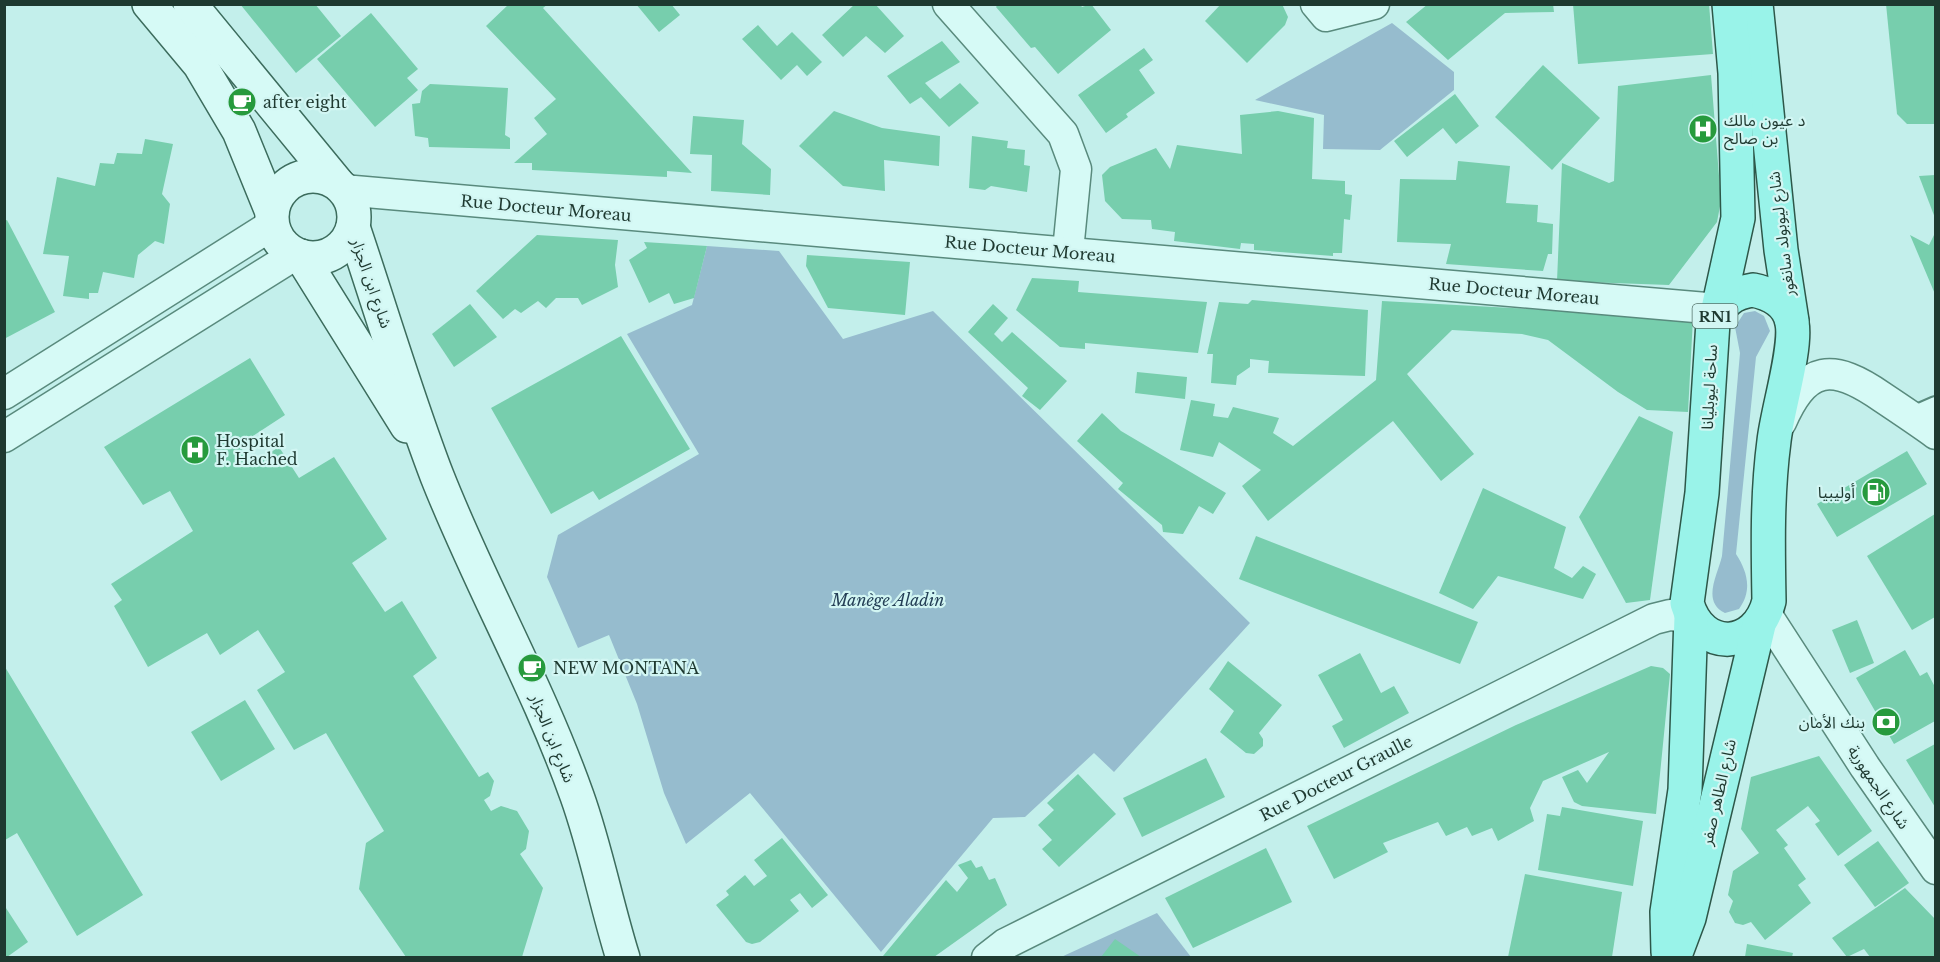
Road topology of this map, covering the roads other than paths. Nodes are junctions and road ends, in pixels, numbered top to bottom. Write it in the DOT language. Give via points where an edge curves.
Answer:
graph roads {
  1 [pos="149,4"];
  2 [pos="190,4"];
  3 [pos="948,4"];
  4 [pos="1316,4"];
  5 [pos="1374,4"];
  6 [pos="1730,4"];
  7 [pos="1756,4"];
  8 [pos="340,186"];
  9 [pos="272,218"];
  10 [pos="352,227"];
  11 [pos="1068,251"];
  12 [pos="298,255"];
  13 [pos="1718,309"];
  14 [pos="1792,321"];
  15 [pos="4,394"];
  16 [pos="1928,420"];
  17 [pos="4,437"];
  18 [pos="1774,438"];
  19 [pos="438,476"];
  20 [pos="1691,617"];
  21 [pos="1763,619"];
  22 [pos="1935,869"];
  23 [pos="607,908"];
  24 [pos="607,957"];
  25 [pos="623,957"];
  26 [pos="987,957"];
  27 [pos="1668,957"];
  28 [pos="1674,957"];
  1 -- 9 [label="main road" via="200,65 239,131"];
  2 -- 8 [label="main road"];
  3 -- 11 [label="street" via="1063,134 1076,169"];
  4 -- 5 [label="street" via="1326,16"];
  6 -- 13 [label="main road, RN1" via="1738,218"];
  7 -- 14 [label="main road, شارع ليوبولد سانغور"];
  8 -- 9 [label="main road" via="317,175 296,179 279,192"];
  8 -- 10 [label="main road" via="352,206"];
  8 -- 11 [label="street, Rue Docteur Moreau"];
  9 -- 12 [label="main road" via="280,242"];
  9 -- 15 [label="street"];
  10 -- 12 [label="main road" via="337,250 320,257"];
  10 -- 19 [label="main road, شارع ابن الجزار"];
  11 -- 13 [label="street, Rue Docteur Moreau"];
  12 -- 17 [label="street"];
  12 -- 19 [label="main road, شارع ابن الجزار"];
  13 -- 14 [label="main road, RN1" via="1740,292 1754,290 1778,299"];
  13 -- 20 [label="main road, ساحة ليوبليانا / RN1" via="1713,322 1702,493 1687,603"];
  14 -- 18 [label="main road" via="1794,333"];
  16 -- 18 [label="street" via="1860,382 1830,374 1813,378 1800,387 1790,400"];
  18 -- 21 [label="main road" via="1768,496 1769,601"];
  19 -- 23 [label="main road, شارع ابن الجزار" via="577,796"];
  20 -- 21 [label="main road" via="1699,628 1724,639 1750,633"];
  20 -- 26 [label="street, Rue Docteur Graulle" via="1670,615 1654,619 1005,944"];
  20 -- 27 [label="main road, شارع الطاهر صفر / RN1" via="1685,790 1667,912"];
  21 -- 22 [label="street, شارع الجمهورية"];
  21 -- 28 [label="main road, شارع الطاهر صفر" via="1689,918"];
  23 -- 24 [label="main road, شارع ابن الجزار"];
  23 -- 25 [label="main road, شارع ابن الجزار"];
}
